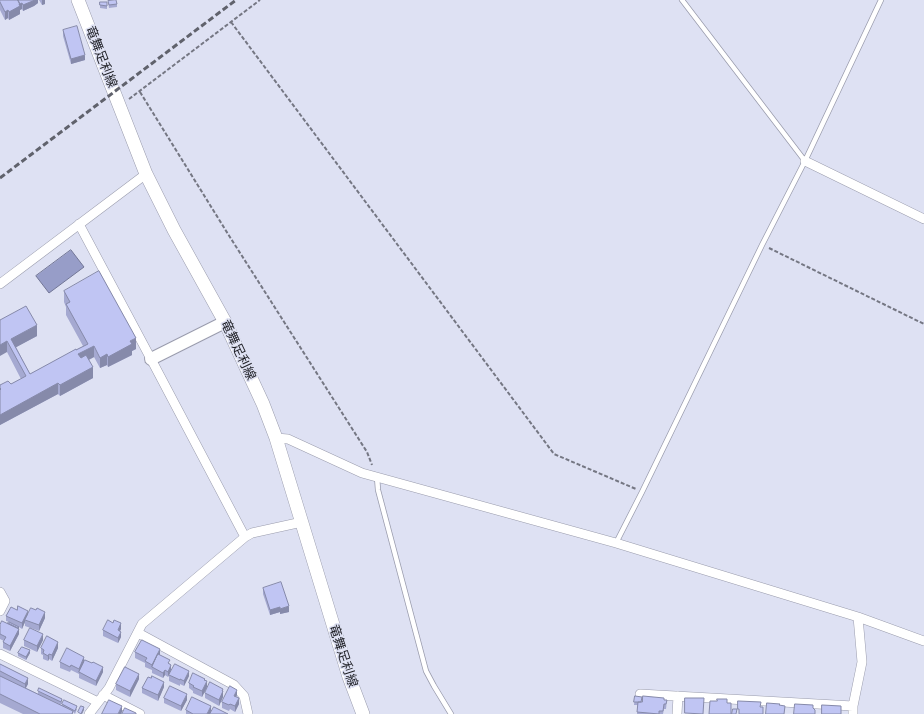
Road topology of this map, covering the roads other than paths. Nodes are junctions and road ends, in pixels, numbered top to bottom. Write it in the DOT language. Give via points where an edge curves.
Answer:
graph roads {
  1 [pos="78,0"];
  2 [pos="682,0"];
  3 [pos="881,0"];
  4 [pos="805,161"];
  5 [pos="146,174"];
  6 [pos="924,218"];
  7 [pos="78,224"];
  8 [pos="0,284"];
  9 [pos="225,322"];
  10 [pos="152,359"];
  11 [pos="276,438"];
  12 [pos="377,477"];
  13 [pos="302,522"];
  14 [pos="245,536"];
  15 [pos="616,543"];
  16 [pos="0,592"];
  17 [pos="0,611"];
  18 [pos="858,617"];
  19 [pos="138,633"];
  20 [pos="924,641"];
  21 [pos="0,654"];
  22 [pos="640,694"];
  23 [pos="678,696"];
  24 [pos="100,699"];
  25 [pos="853,710"];
  26 [pos="90,714"];
  27 [pos="140,714"];
  28 [pos="248,714"];
  29 [pos="363,714"];
  30 [pos="451,714"];
  31 [pos="677,714"];
  1 -- 5 [label="main road, 竜舞足利線"];
  2 -- 4 [label="lane"];
  3 -- 4 [label="lane"];
  4 -- 6 [label="street"];
  4 -- 15 [label="lane"];
  5 -- 7 [label="street"];
  5 -- 9 [label="main road, 竜舞足利線"];
  7 -- 8 [label="street"];
  7 -- 10 [label="street"];
  9 -- 10 [label="street"];
  9 -- 11 [label="main road, 竜舞足利線"];
  10 -- 14 [label="street"];
  11 -- 12 [label="street" via="288,439 362,473"];
  11 -- 13 [label="main road, 竜舞足利線"];
  12 -- 15 [label="street"];
  12 -- 30 [label="lane" via="378,490 426,671"];
  13 -- 14 [label="street"];
  13 -- 29 [label="main road, 竜舞足利線" via="349,677"];
  14 -- 19 [label="street" via="142,624"];
  15 -- 18 [label="street"];
  16 -- 17 [label="street" via="5,601"];
  18 -- 20 [label="street"];
  18 -- 25 [label="street" via="862,662"];
  19 -- 24 [label="street" via="109,688"];
  19 -- 28 [label="street" via="234,685 244,696"];
  21 -- 24 [label="street"];
  22 -- 23 [label="street"];
  23 -- 25 [label="street"];
  23 -- 31 [label="street"];
  24 -- 26 [label="street"];
  24 -- 27 [label="street"];
}
